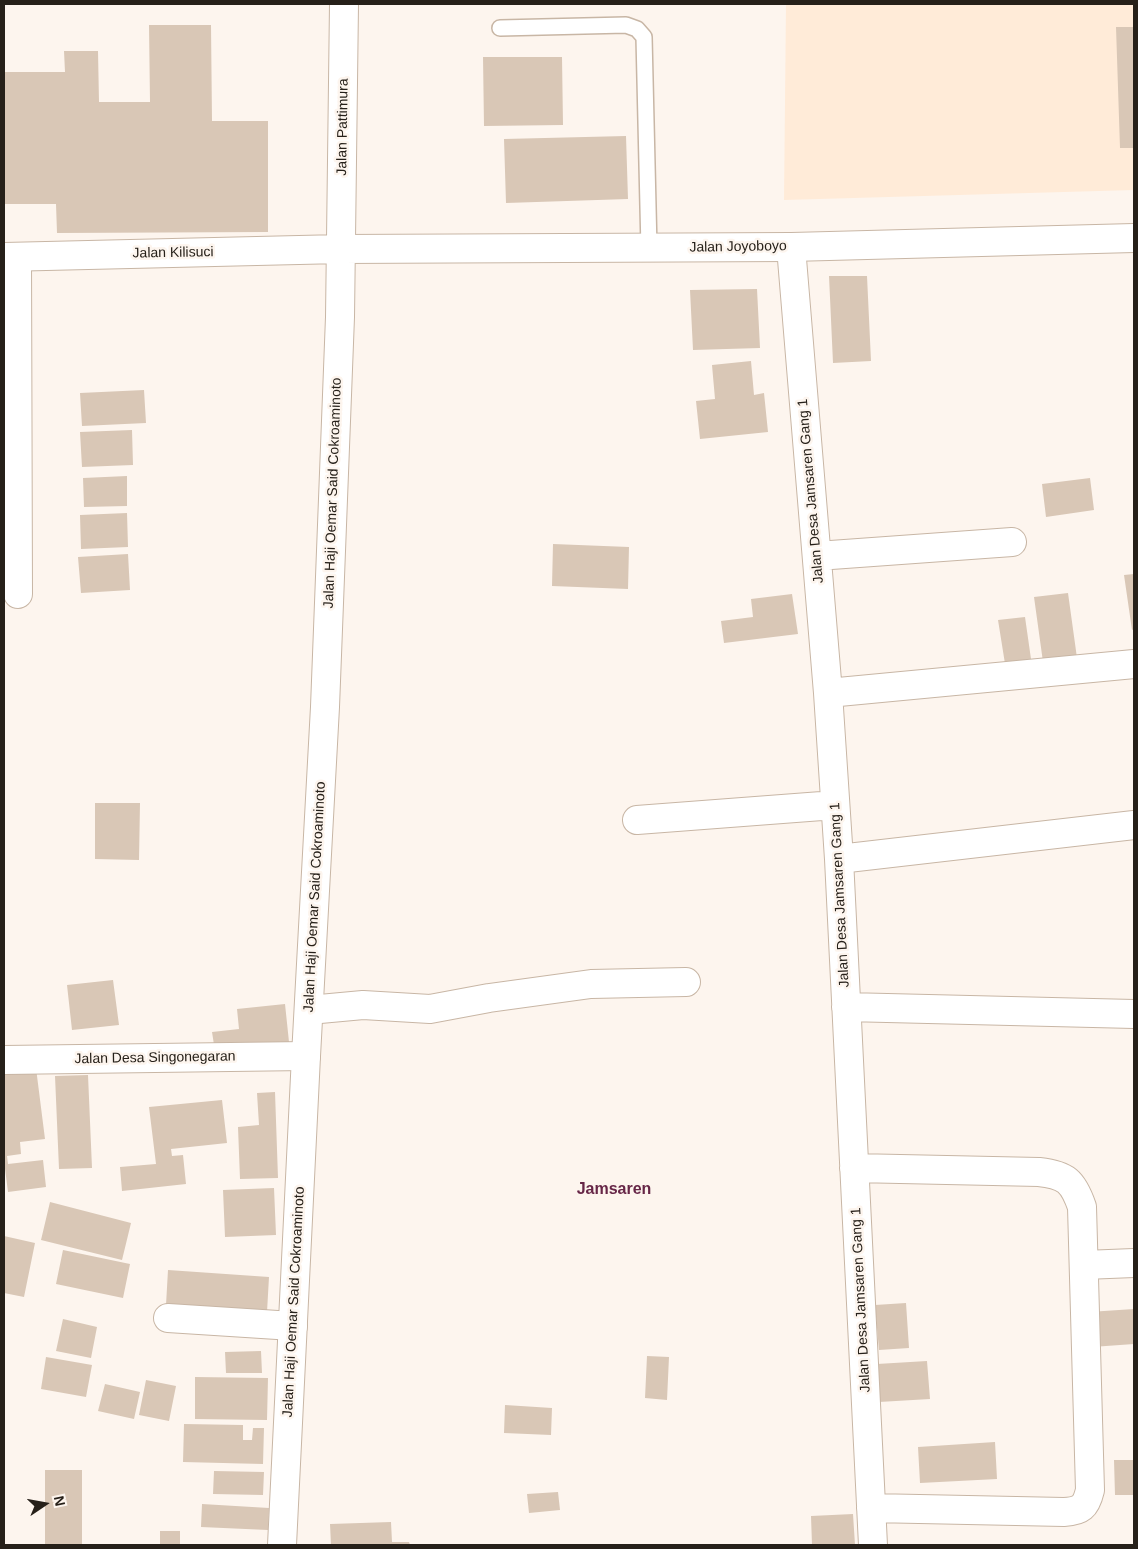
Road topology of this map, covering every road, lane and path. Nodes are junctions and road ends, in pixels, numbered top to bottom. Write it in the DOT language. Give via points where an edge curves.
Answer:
graph roads {
  1 [pos="344,4"];
  2 [pos="500,28"];
  3 [pos="1134,238"];
  4 [pos="790,247"];
  5 [pos="342,249"];
  6 [pos="649,249"];
  7 [pos="10,257"];
  8 [pos="1012,542"];
  9 [pos="817,556"];
  10 [pos="18,594"];
  11 [pos="1134,664"];
  12 [pos="828,693"];
  13 [pos="835,805"];
  14 [pos="638,820"];
  15 [pos="1134,825"];
  16 [pos="839,859"];
  17 [pos="686,982"];
  18 [pos="846,1007"];
  19 [pos="309,1010"];
  20 [pos="1134,1014"];
  21 [pos="306,1056"];
  22 [pos="4,1060"];
  23 [pos="854,1168"];
  24 [pos="1134,1263"];
  25 [pos="1084,1265"];
  26 [pos="168,1318"];
  27 [pos="293,1326"];
  28 [pos="871,1508"];
  29 [pos="282,1545"];
  30 [pos="873,1545"];
  1 -- 5 [label="street, Jalan Pattimura"];
  2 -- 6 [label="lane" via="626,25 637,28 644,37"];
  3 -- 4 [label="street, Jalan Joyoboyo"];
  4 -- 6 [label="street, Jalan Joyoboyo"];
  4 -- 9 [label="street, Jalan Desa Jamsaren Gang 1"];
  5 -- 6 [label="street, Jalan Joyoboyo"];
  5 -- 7 [label="street, Jalan Kilisuci"];
  5 -- 19 [label="street, Jalan Haji Oemar Said Cokroaminoto"];
  7 -- 10 [label="street"];
  8 -- 9 [label="street"];
  9 -- 12 [label="street, Jalan Desa Jamsaren Gang 1"];
  11 -- 12 [label="street"];
  12 -- 13 [label="street, Jalan Desa Jamsaren Gang 1"];
  13 -- 14 [label="street"];
  13 -- 16 [label="street, Jalan Desa Jamsaren Gang 1"];
  15 -- 16 [label="street"];
  16 -- 18 [label="street, Jalan Desa Jamsaren Gang 1"];
  17 -- 19 [label="street" via="591,984 430,1009 363,1005"];
  18 -- 20 [label="street"];
  18 -- 23 [label="street, Jalan Desa Jamsaren Gang 1"];
  19 -- 21 [label="street, Jalan Haji Oemar Said Cokroaminoto"];
  21 -- 22 [label="street, Jalan Desa Singonegaran"];
  21 -- 27 [label="street, Jalan Haji Oemar Said Cokroaminoto"];
  23 -- 25 [label="street" via="1056,1174 1076,1190 1082,1207"];
  23 -- 28 [label="street, Jalan Desa Jamsaren Gang 1"];
  24 -- 25 [label="street"];
  25 -- 28 [label="street" via="1090,1490 1082,1507 1064,1512"];
  26 -- 27 [label="street"];
  27 -- 29 [label="street, Jalan Haji Oemar Said Cokroaminoto"];
  28 -- 30 [label="street, Jalan Desa Jamsaren Gang 1"];
}
